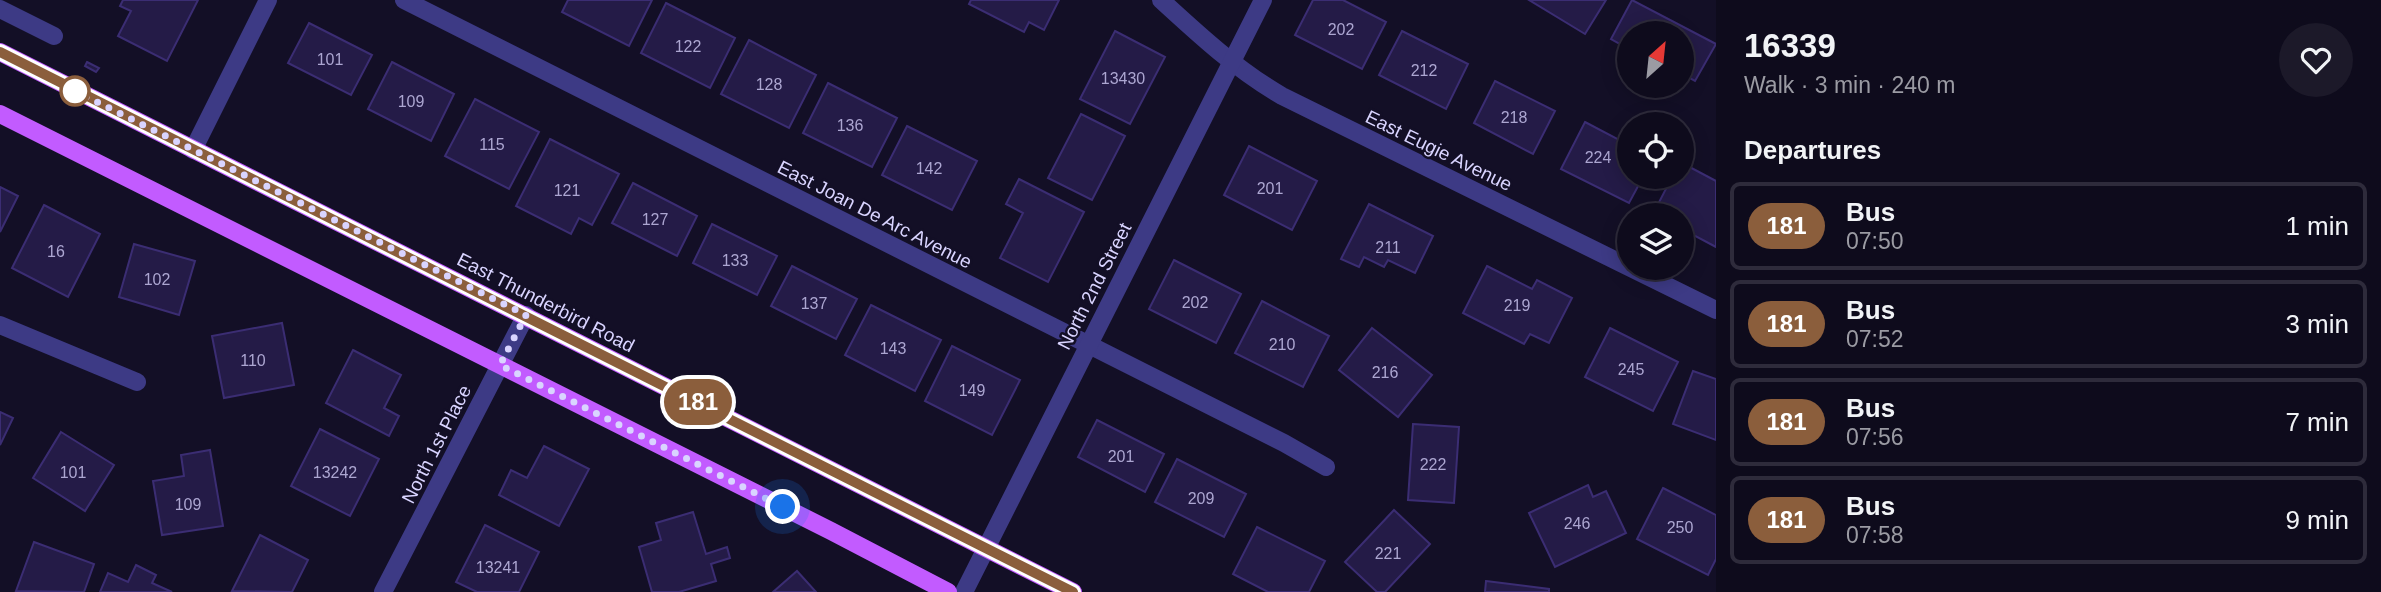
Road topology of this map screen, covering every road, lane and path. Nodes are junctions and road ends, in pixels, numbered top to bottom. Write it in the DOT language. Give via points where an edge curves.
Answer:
graph roads {
  1 [pos="268,0"];
  2 [pos="404,0"];
  3 [pos="1161,0"];
  4 [pos="1263,0"];
  5 [pos="0,9"];
  6 [pos="54,36"];
  7 [pos="0,52"];
  8 [pos="1231,61"];
  9 [pos="0,114"];
  10 [pos="193,150"];
  11 [pos="1716,310"];
  12 [pos="526,315"];
  13 [pos="0,325"];
  14 [pos="1087,345"];
  15 [pos="500,365"];
  16 [pos="136,382"];
  17 [pos="1326,467"];
  18 [pos="986,548"];
  19 [pos="383,592"];
  20 [pos="948,592"];
  21 [pos="964,592"];
  22 [pos="1073,592"];
  1 -- 10 [label="street"];
  2 -- 14 [label="street, East Joan De Arc Avenue"];
  3 -- 8 [label="street, East Eugie Avenue"];
  4 -- 8 [label="street, North 2nd Street"];
  5 -- 6 [label="street"];
  7 -- 10 [label="main road, East Thunderbird Road"];
  8 -- 11 [label="street, East Eugie Avenue" via="1282,96"];
  8 -- 14 [label="street, North 2nd Street"];
  9 -- 15 [label="main road"];
  10 -- 12 [label="main road, East Thunderbird Road"];
  12 -- 15 [label="street, North 1st Place"];
  12 -- 18 [label="main road, East Thunderbird Road"];
  13 -- 16 [label="street"];
  14 -- 17 [label="street, East Joan De Arc Avenue"];
  14 -- 18 [label="street, North 2nd Street"];
  15 -- 19 [label="street, North 1st Place"];
  15 -- 20 [label="main road"];
  18 -- 21 [label="street, North 2nd Street"];
  18 -- 22 [label="main road, East Thunderbird Road"];
}
